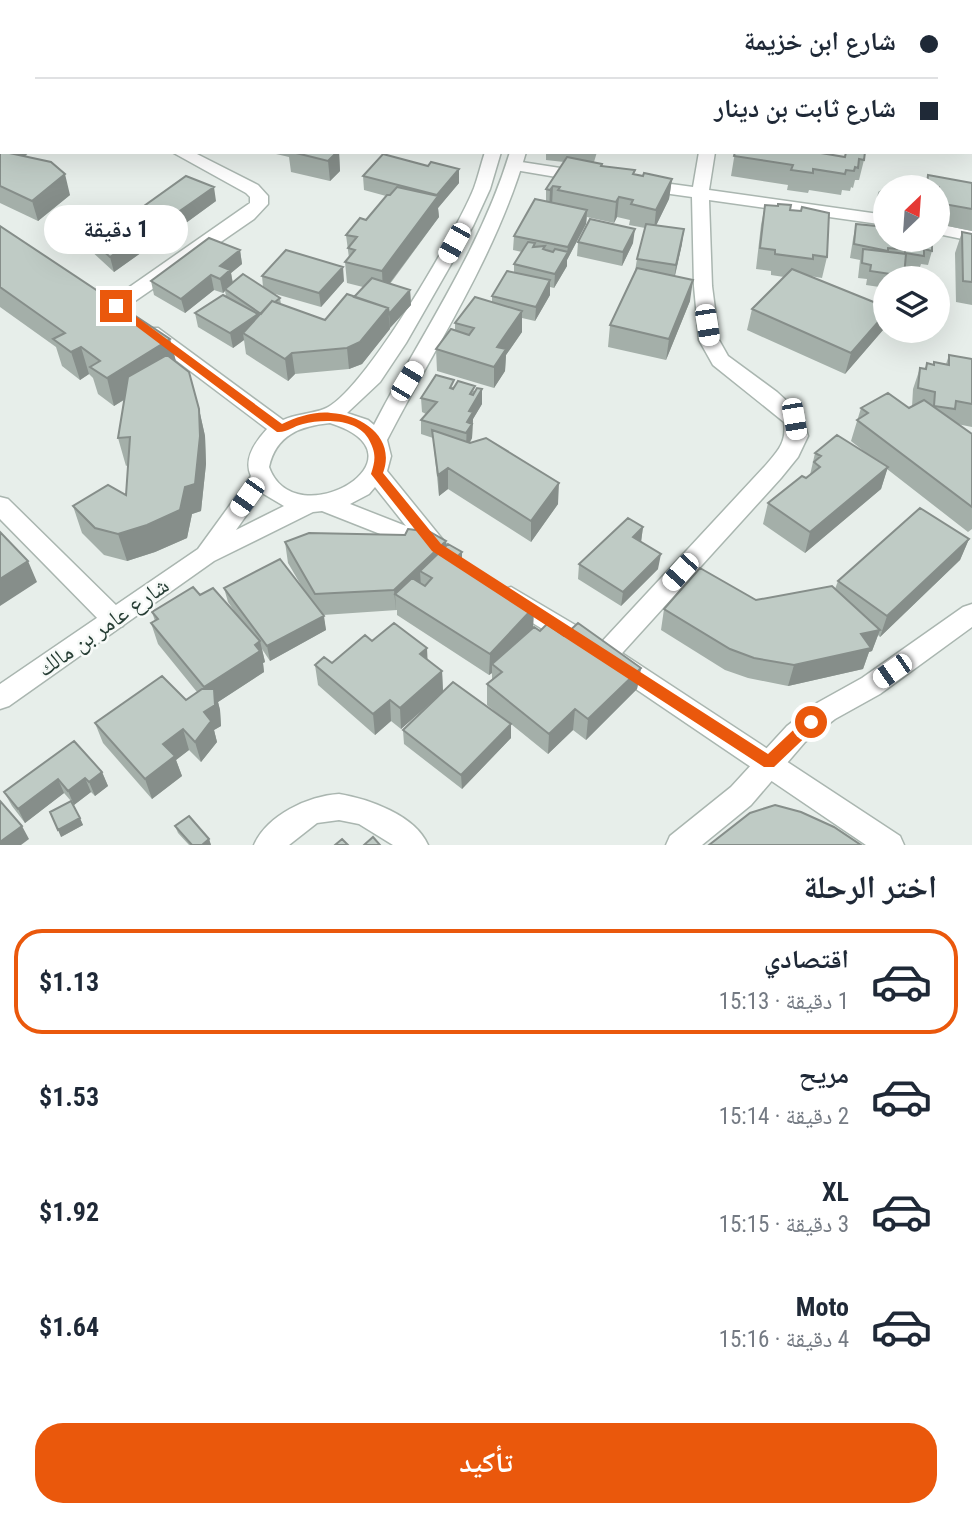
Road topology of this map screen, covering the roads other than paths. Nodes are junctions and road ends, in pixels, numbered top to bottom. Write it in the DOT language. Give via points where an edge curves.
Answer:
graph roads {
  1 [pos="184,154"];
  2 [pos="492,154"];
  3 [pos="707,154"];
  4 [pos="517,159"];
  5 [pos="699,194"];
  6 [pos="873,219"];
  7 [pos="950,231"];
  8 [pos="972,236"];
  9 [pos="94,291"];
  10 [pos="116,306"];
  11 [pos="331,416"];
  12 [pos="281,429"];
  13 [pos="377,440"];
  14 [pos="377,474"];
  15 [pos="261,478"];
  16 [pos="317,504"];
  17 [pos="0,505"];
  18 [pos="436,547"];
  19 [pos="206,555"];
  20 [pos="458,562"];
  21 [pos="490,583"];
  22 [pos="972,614"];
  23 [pos="114,619"];
  24 [pos="605,655"];
  25 [pos="0,698"];
  26 [pos="769,763"];
  27 [pos="268,845"];
  28 [pos="414,845"];
  29 [pos="680,845"];
  30 [pos="890,845"];
  1 -- 10 [label="street" via="239,180 259,196 259,204"];
  2 -- 11 [label="street" via="464,226 402,332 373,377"];
  3 -- 5 [label="street"];
  4 -- 5 [label="street"];
  4 -- 13 [label="street" via="493,225"];
  5 -- 6 [label="street"];
  5 -- 24 [label="street" via="709,340 720,360 794,419 797,436 773,472"];
  7 -- 8 [label="street"];
  9 -- 10 [label="street"];
  10 -- 12 [label="street"];
  11 -- 12 [label="street" via="300,420"];
  11 -- 13 [label="street" via="359,424"];
  12 -- 15 [label="street" via="259,455"];
  13 -- 14 [label="street" via="381,462"];
  14 -- 16 [label="street" via="356,493"];
  14 -- 18 [label="street"];
  15 -- 16 [label="street" via="279,496"];
  15 -- 19 [label="street, شارع عامر بن مالك"];
  16 -- 18 [label="street"];
  16 -- 19 [label="street, شارع عامر بن مالك"];
  17 -- 23 [label="street"];
  18 -- 20 [label="street"];
  19 -- 23 [label="street, شارع عامر بن مالك"];
  21 -- 24 [label="street"];
  22 -- 26 [label="street" via="871,686 826,710"];
  23 -- 25 [label="street, شارع عامر بن مالك"];
  24 -- 26 [label="street"];
  26 -- 29 [label="street" via="741,796"];
  26 -- 30 [label="street"];
  27 -- 28 [label="street" via="311,812 334,806 387,822"];
}
